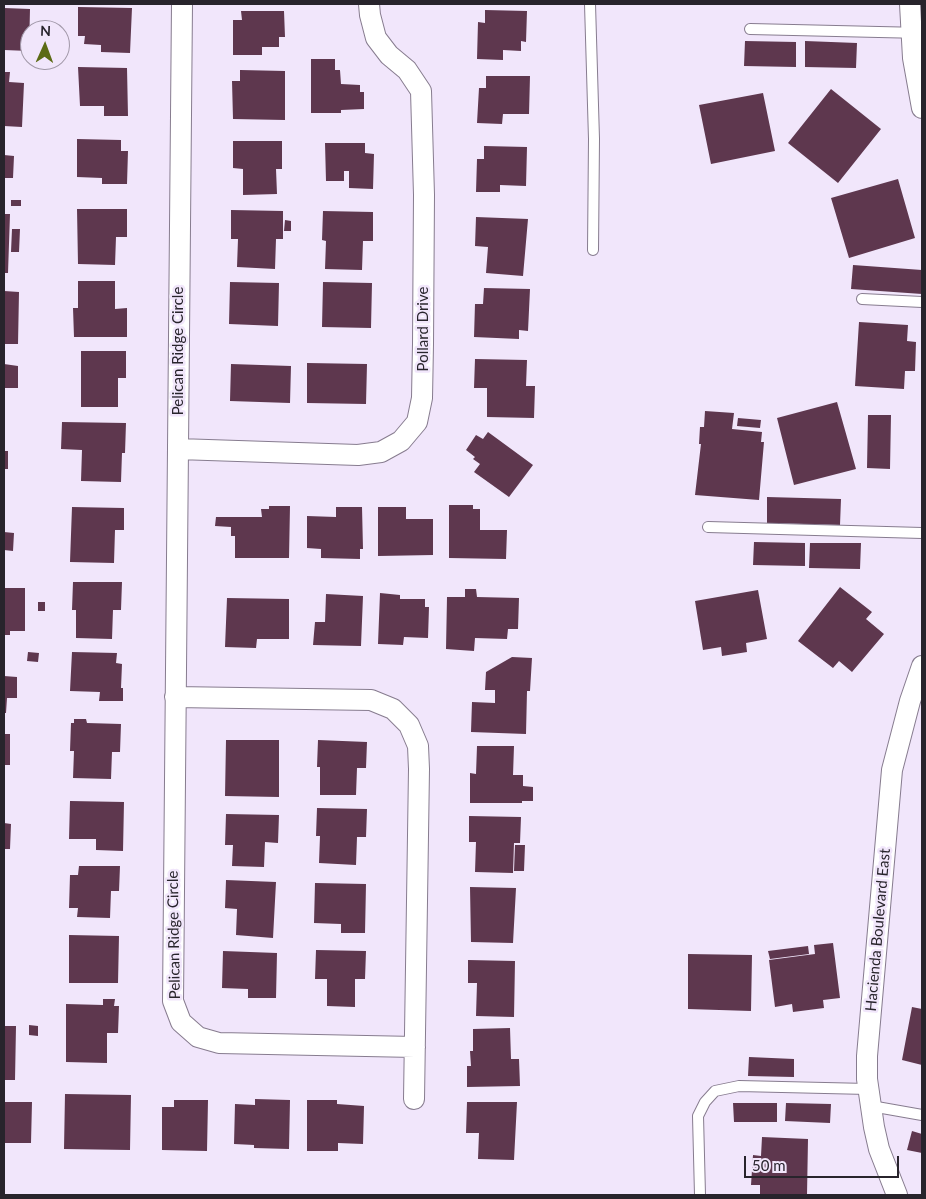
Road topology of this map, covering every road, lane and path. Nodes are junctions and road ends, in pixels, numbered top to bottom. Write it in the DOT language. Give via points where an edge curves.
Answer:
graph roads {
  1 [pos="182,4"];
  2 [pos="369,4"];
  3 [pos="590,4"];
  4 [pos="910,4"];
  5 [pos="750,29"];
  6 [pos="917,33"];
  7 [pos="922,108"];
  8 [pos="593,250"];
  9 [pos="862,299"];
  10 [pos="922,302"];
  11 [pos="178,449"];
  12 [pos="708,527"];
  13 [pos="922,533"];
  14 [pos="922,666"];
  15 [pos="175,697"];
  16 [pos="415,1047"];
  17 [pos="414,1098"];
  18 [pos="870,1098"];
  19 [pos="922,1116"];
  20 [pos="700,1195"];
  21 [pos="897,1195"];
  1 -- 11 [label="street, Pelican Ridge Circle"];
  2 -- 11 [label="street, Pollard Drive" via="376,38 389,55 408,70 421,91 423,371 417,422 401,441 380,452 358,455"];
  3 -- 8 [label="lane"];
  4 -- 6 [label="street"];
  5 -- 6 [label="lane"];
  6 -- 7 [label="street" via="912,58"];
  9 -- 10 [label="lane"];
  11 -- 15 [label="street, Pelican Ridge Circle"];
  12 -- 13 [label="lane"];
  14 -- 18 [label="street, Hacienda Boulevard East" via="892,770 870,1010 867,1056"];
  15 -- 16 [label="street" via="371,700 394,709 409,725 418,746 419,769"];
  15 -- 16 [label="street, Pelican Ridge Circle" via="172,980 173,1001 182,1022 198,1037 219,1043"];
  16 -- 17 [label="street"];
  18 -- 19 [label="lane"];
  18 -- 20 [label="lane" via="740,1086 715,1090 698,1116"];
  18 -- 21 [label="street, Hacienda Boulevard East" via="879,1149"];
}
